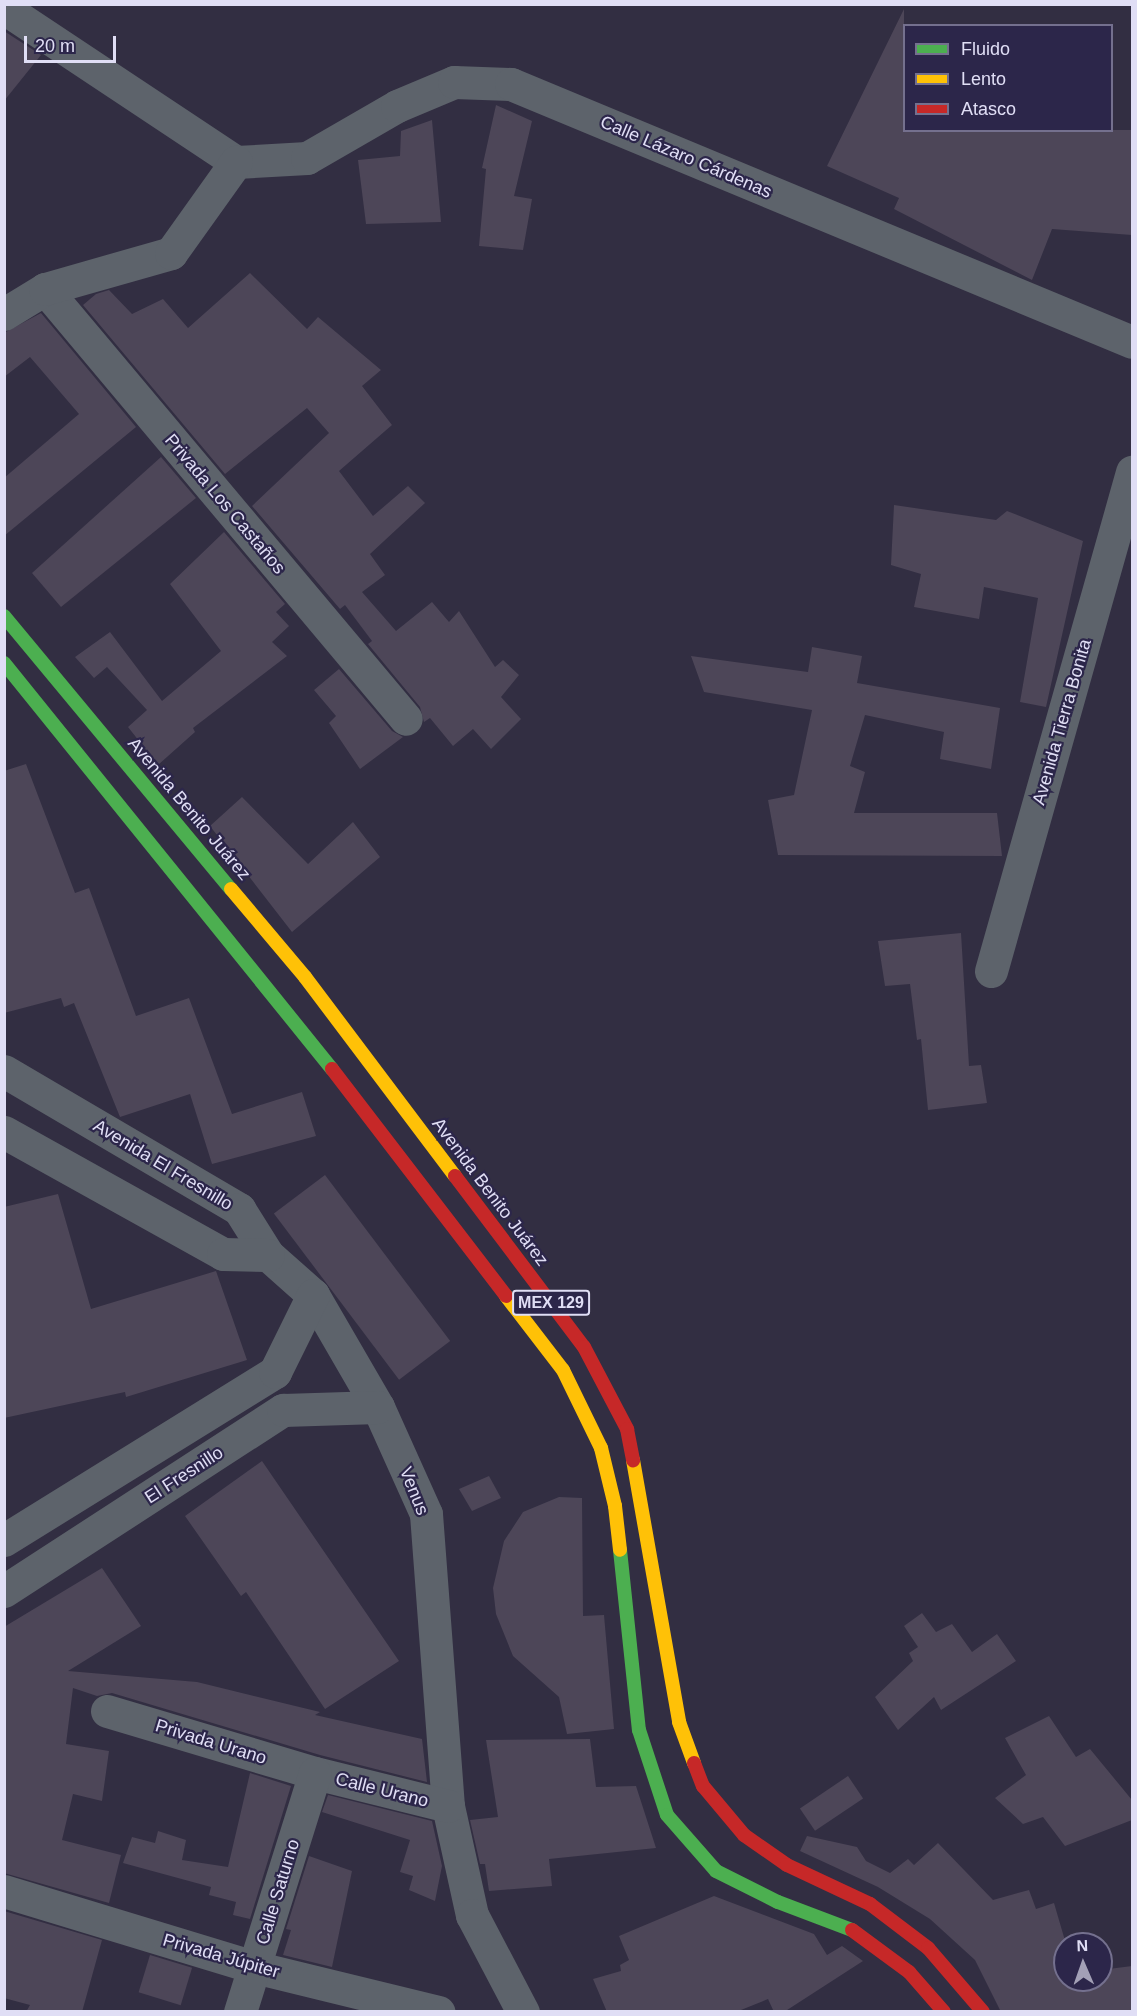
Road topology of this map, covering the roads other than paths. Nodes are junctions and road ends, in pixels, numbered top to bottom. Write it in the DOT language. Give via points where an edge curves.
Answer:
graph roads {
  1 [pos="4,8"];
  2 [pos="236,162"];
  3 [pos="45,289"];
  4 [pos="4,314"];
  5 [pos="1132,342"];
  6 [pos="1132,472"];
  7 [pos="7,615"];
  8 [pos="4,663"];
  9 [pos="406,719"];
  10 [pos="991,971"];
  11 [pos="4,1071"];
  12 [pos="4,1132"];
  13 [pos="268,1255"];
  14 [pos="313,1295"];
  15 [pos="275,1372"];
  16 [pos="378,1407"];
  17 [pos="290,1410"];
  18 [pos="4,1540"];
  19 [pos="4,1591"];
  20 [pos="106,1711"];
  21 [pos="315,1773"];
  22 [pos="448,1806"];
  23 [pos="4,1892"];
  24 [pos="254,1967"];
  25 [pos="240,2012"];
  26 [pos="439,2012"];
  27 [pos="523,2012"];
  28 [pos="944,2012"];
  29 [pos="983,2012"];
  1 -- 2 [label="street"];
  2 -- 3 [label="street" via="171,253"];
  2 -- 5 [label="street, Calle Lázaro Cárdenas" via="307,158 397,106 454,82 511,84"];
  3 -- 4 [label="street"];
  3 -- 9 [label="street, Privada Los Castaños"];
  6 -- 10 [label="street, Avenida Tierra Bonita"];
  7 -- 29 [label="main road, Avenida Benito Juárez / MEX 129" via="305,977 584,1347 627,1429 678,1722 703,1786 744,1835 787,1865 870,1904 928,1948"];
  8 -- 28 [label="main road, MEX 129" via="284,1006 563,1370 601,1448 615,1506 639,1730 667,1815 716,1871 778,1902 844,1924 909,1972"];
  11 -- 13 [label="street, Avenida El Fresnillo" via="239,1209"];
  12 -- 13 [label="street" via="224,1254"];
  13 -- 14 [label="street, Venus"];
  14 -- 15 [label="street"];
  14 -- 16 [label="street, Venus"];
  15 -- 17 [label="street"];
  15 -- 18 [label="street"];
  16 -- 17 [label="street, El Fresnillo"];
  16 -- 22 [label="street, Venus" via="426,1514"];
  17 -- 19 [label="street, El Fresnillo" via="283,1410"];
  20 -- 21 [label="street, Privada Urano"];
  21 -- 22 [label="street, Calle Urano"];
  21 -- 24 [label="street, Calle Saturno"];
  22 -- 27 [label="street, Venus" via="472,1915"];
  23 -- 24 [label="street, Privada Júpiter"];
  24 -- 25 [label="street, Calle Saturno"];
  24 -- 26 [label="street, Privada Júpiter"];
}
